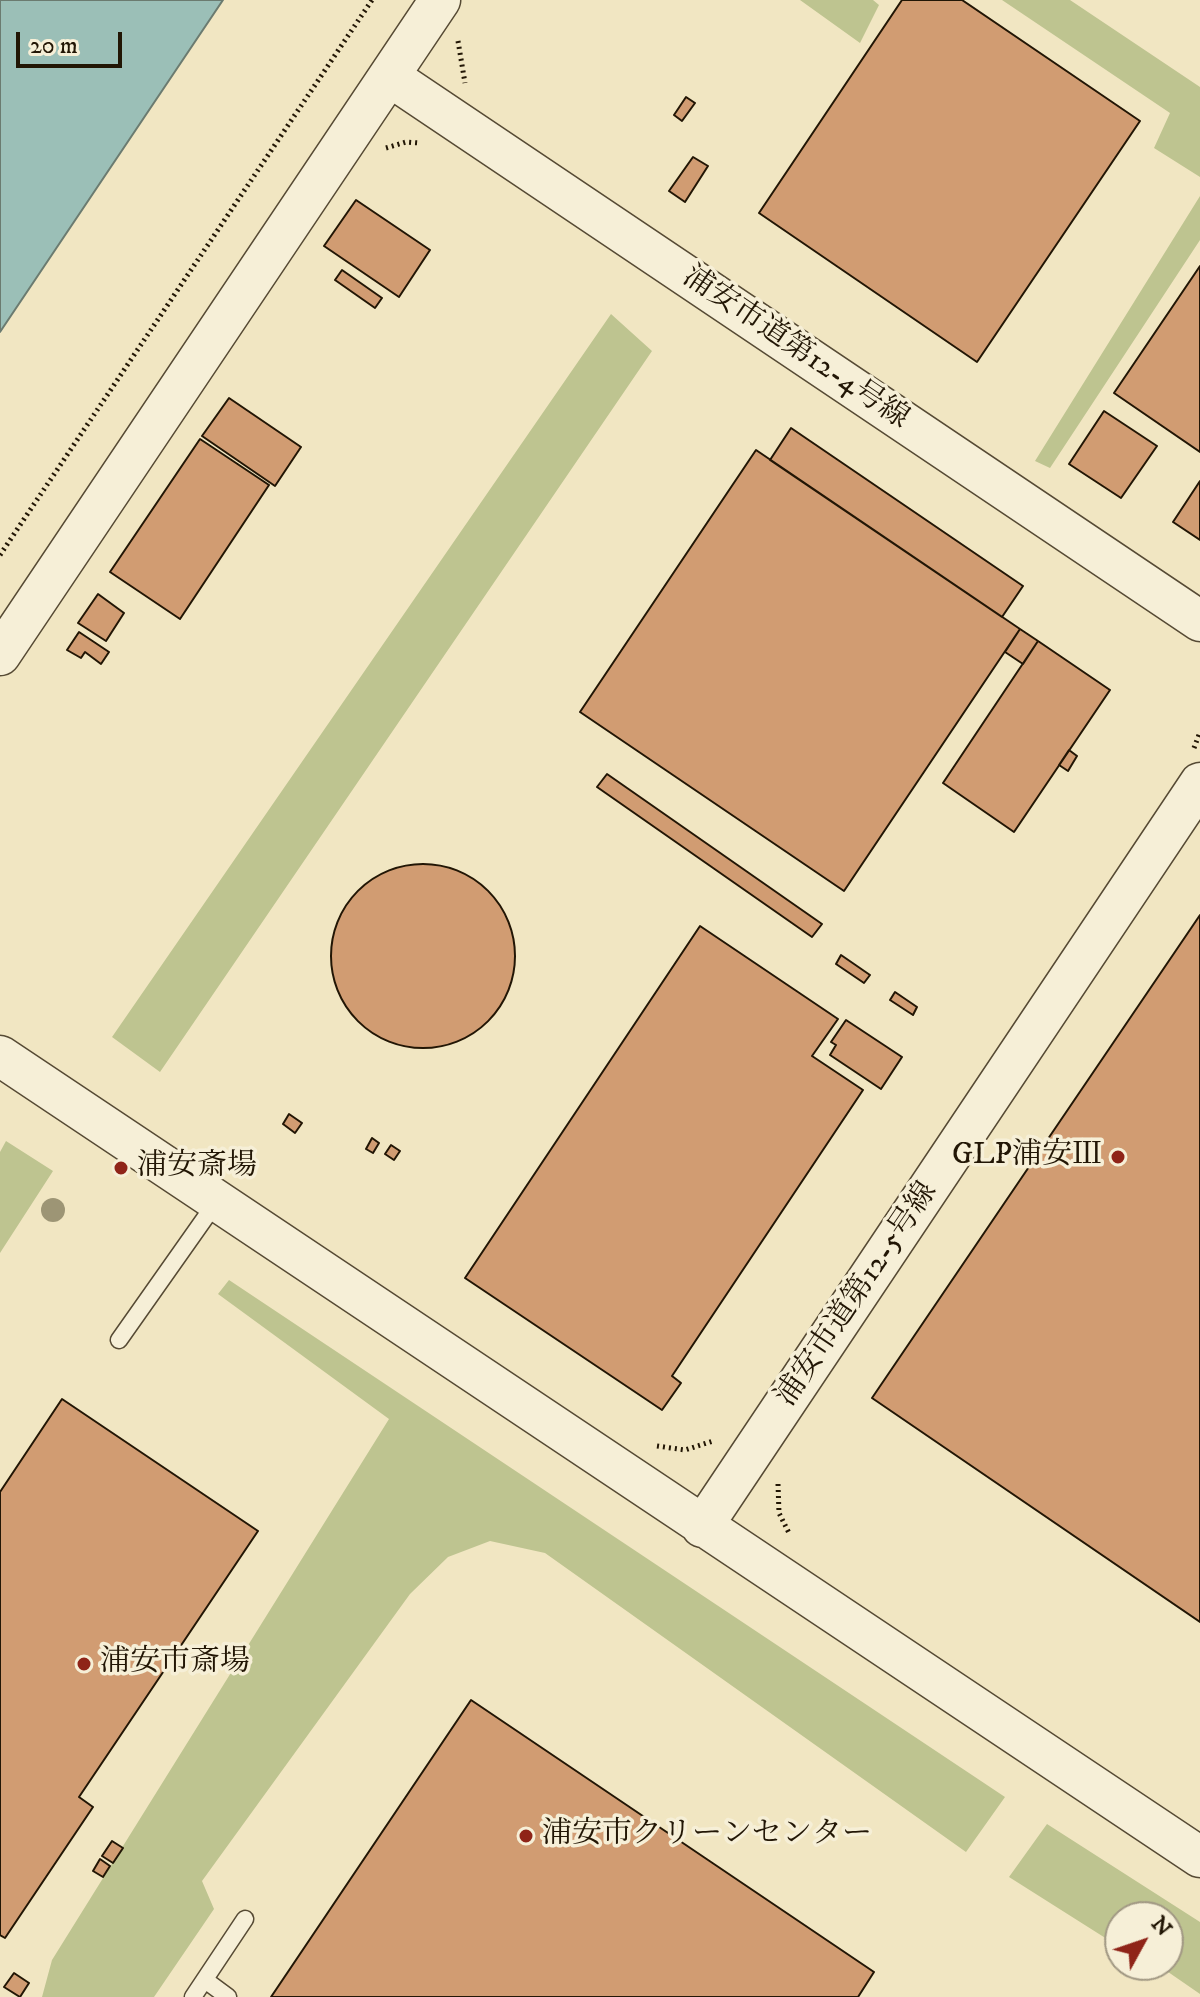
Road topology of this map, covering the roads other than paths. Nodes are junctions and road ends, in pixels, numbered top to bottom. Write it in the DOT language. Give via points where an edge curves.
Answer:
graph roads {
  1 [pos="440,0"];
  2 [pos="389,76"];
  3 [pos="1200,621"];
  4 [pos="0,655"];
  5 [pos="1197,766"];
  6 [pos="0,1056"];
  7 [pos="217,1201"];
  8 [pos="119,1340"];
  9 [pos="702,1527"];
  10 [pos="1200,1857"];
  11 [pos="245,1919"];
  12 [pos="205,1980"];
  13 [pos="193,1997"];
  14 [pos="228,1997"];
  1 -- 2 [label="street"];
  2 -- 3 [label="street, 浦安市道第12-4号線"];
  2 -- 4 [label="street"];
  5 -- 9 [label="street, 浦安市道第12-5号線"];
  6 -- 7 [label="street"];
  7 -- 8 [label="lane"];
  7 -- 9 [label="street"];
  9 -- 10 [label="street"];
  11 -- 12 [label="lane"];
  12 -- 13 [label="lane"];
  12 -- 14 [label="lane"];
}
